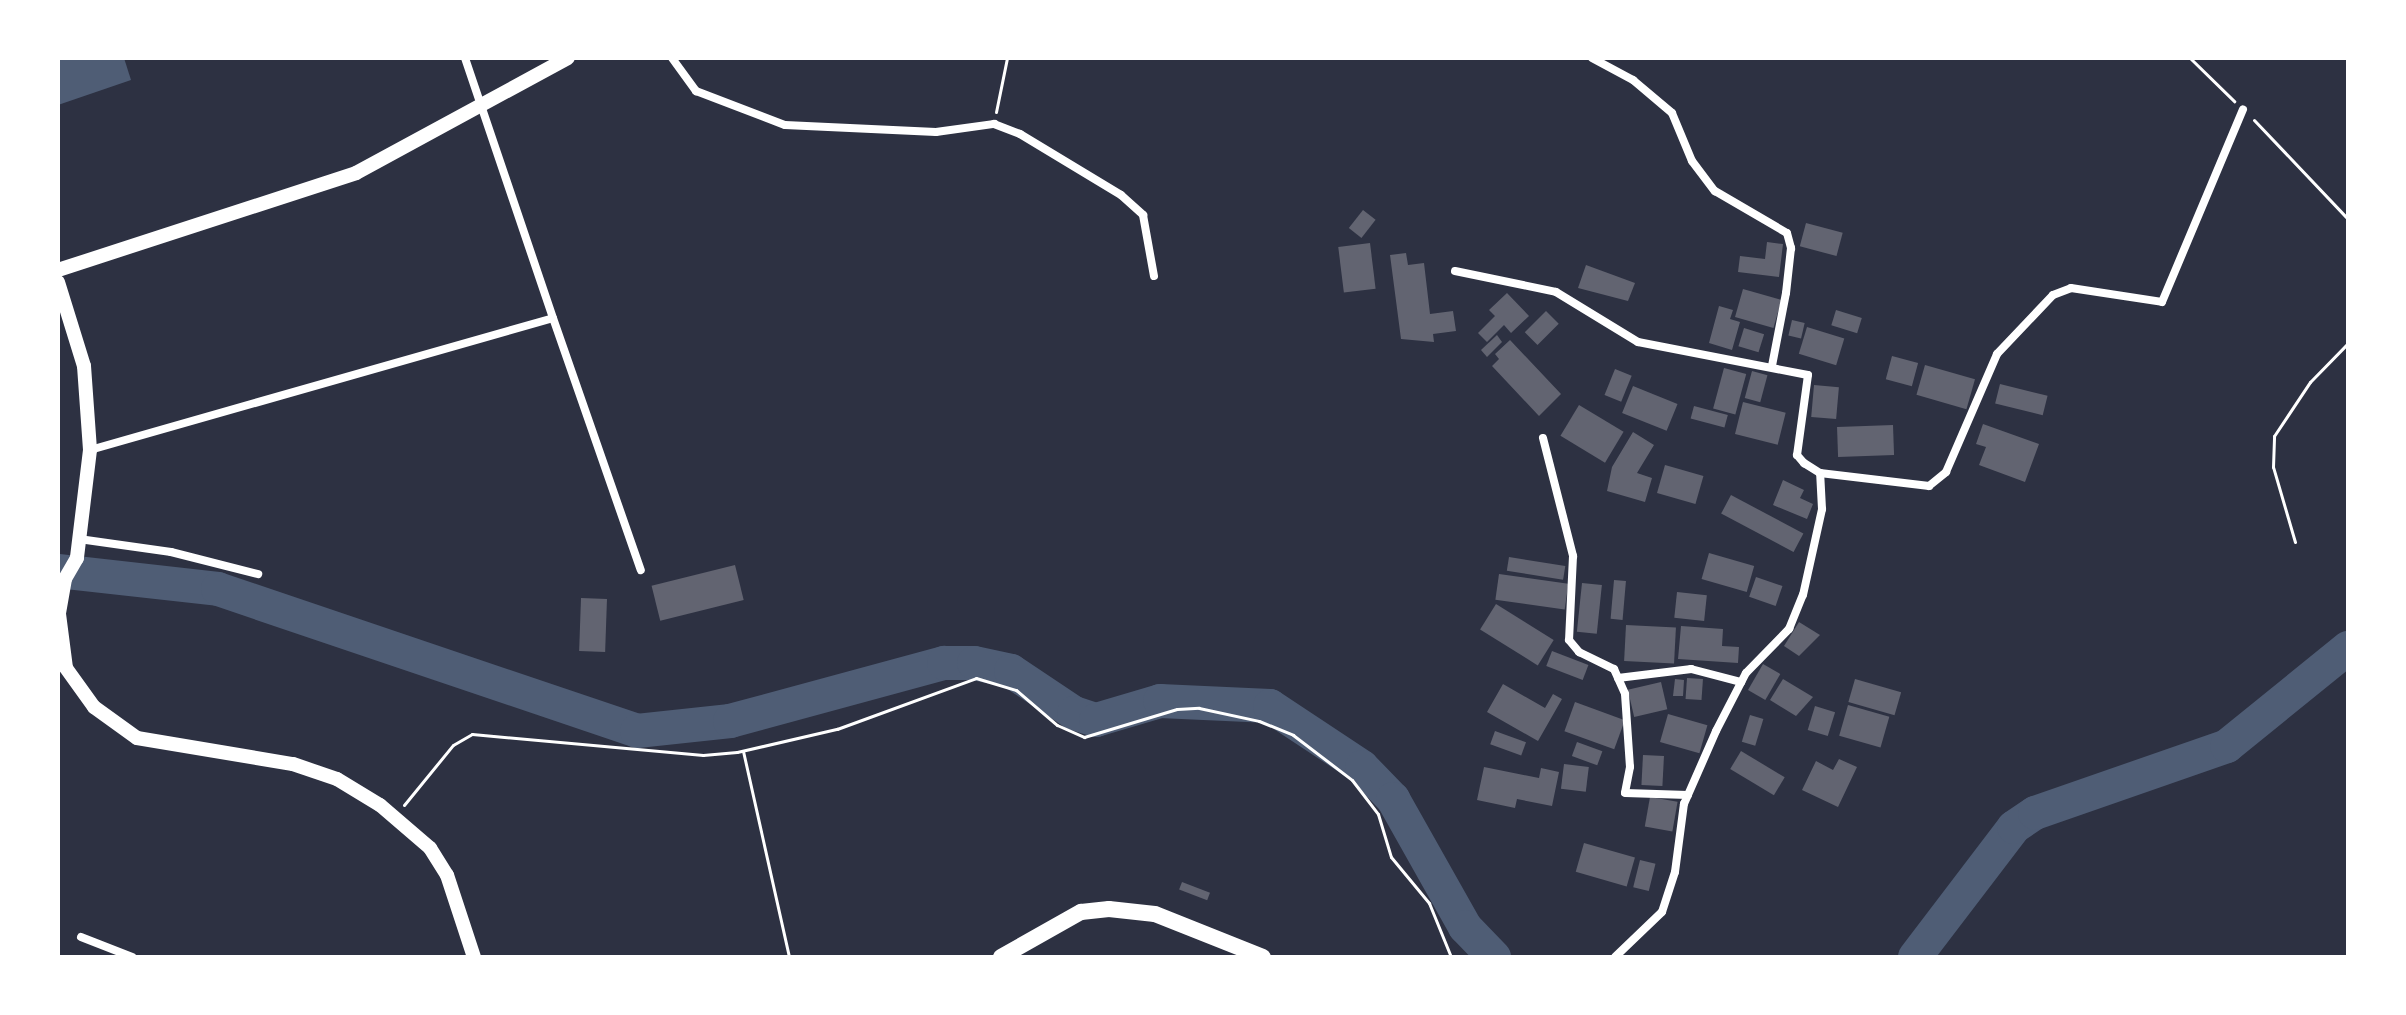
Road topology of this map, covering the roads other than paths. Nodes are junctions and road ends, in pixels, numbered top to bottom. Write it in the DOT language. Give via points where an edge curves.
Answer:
graph roads {
  1 [pos="465,58"];
  2 [pos="568,58"];
  3 [pos="672,58"];
  4 [pos="1592,58"];
  5 [pos="482,107"];
  6 [pos="2243,109"];
  7 [pos="58,270"];
  8 [pos="1455,271"];
  9 [pos="1154,276"];
  10 [pos="58,282"];
  11 [pos="553,318"];
  12 [pos="1772,366"];
  13 [pos="1543,438"];
  14 [pos="90,450"];
  15 [pos="1820,473"];
  16 [pos="79,539"];
  17 [pos="641,570"];
  18 [pos="258,574"];
  19 [pos="60,599"];
  20 [pos="1618,678"];
  21 [pos="1741,682"];
  22 [pos="1688,795"];
  23 [pos="81,937"];
  24 [pos="132,957"];
  25 [pos="474,957"];
  26 [pos="1001,957"];
  27 [pos="1263,957"];
  28 [pos="1615,957"];
  1 -- 5 [label="street"];
  2 -- 5 [label="street"];
  3 -- 9 [label="street" via="696,91 785,125 936,132 994,124 1082,169 1143,215"];
  4 -- 12 [label="street" via="1633,80 1672,113 1692,161 1715,191 1787,233 1791,248 1786,293"];
  5 -- 7 [label="street" via="356,173"];
  5 -- 11 [label="street"];
  6 -- 15 [label="street" via="2162,302 2071,288 2053,295 1997,354 1946,472 1929,486"];
  8 -- 12 [label="street" via="1556,292 1638,342"];
  10 -- 14 [label="street" via="84,366"];
  11 -- 14 [label="street"];
  11 -- 17 [label="street"];
  12 -- 15 [label="street" via="1808,375 1797,455"];
  13 -- 20 [label="street" via="1573,556 1569,640 1579,652 1614,669"];
  14 -- 16 [label="street"];
  15 -- 21 [label="street" via="1822,509 1803,595 1789,629"];
  16 -- 18 [label="street" via="171,552"];
  16 -- 19 [label="street"];
  19 -- 25 [label="street" via="66,668 94,707 137,738 293,764 337,779 395,816 430,848 447,875"];
  20 -- 21 [label="street" via="1691,669"];
  20 -- 22 [label="street" via="1627,708 1630,767 1625,793"];
  21 -- 22 [label="street"];
  22 -- 28 [label="street" via="1675,872 1662,912"];
  23 -- 24 [label="street"];
  26 -- 27 [label="main road" via="1081,912 1109,909 1155,914"];
}
